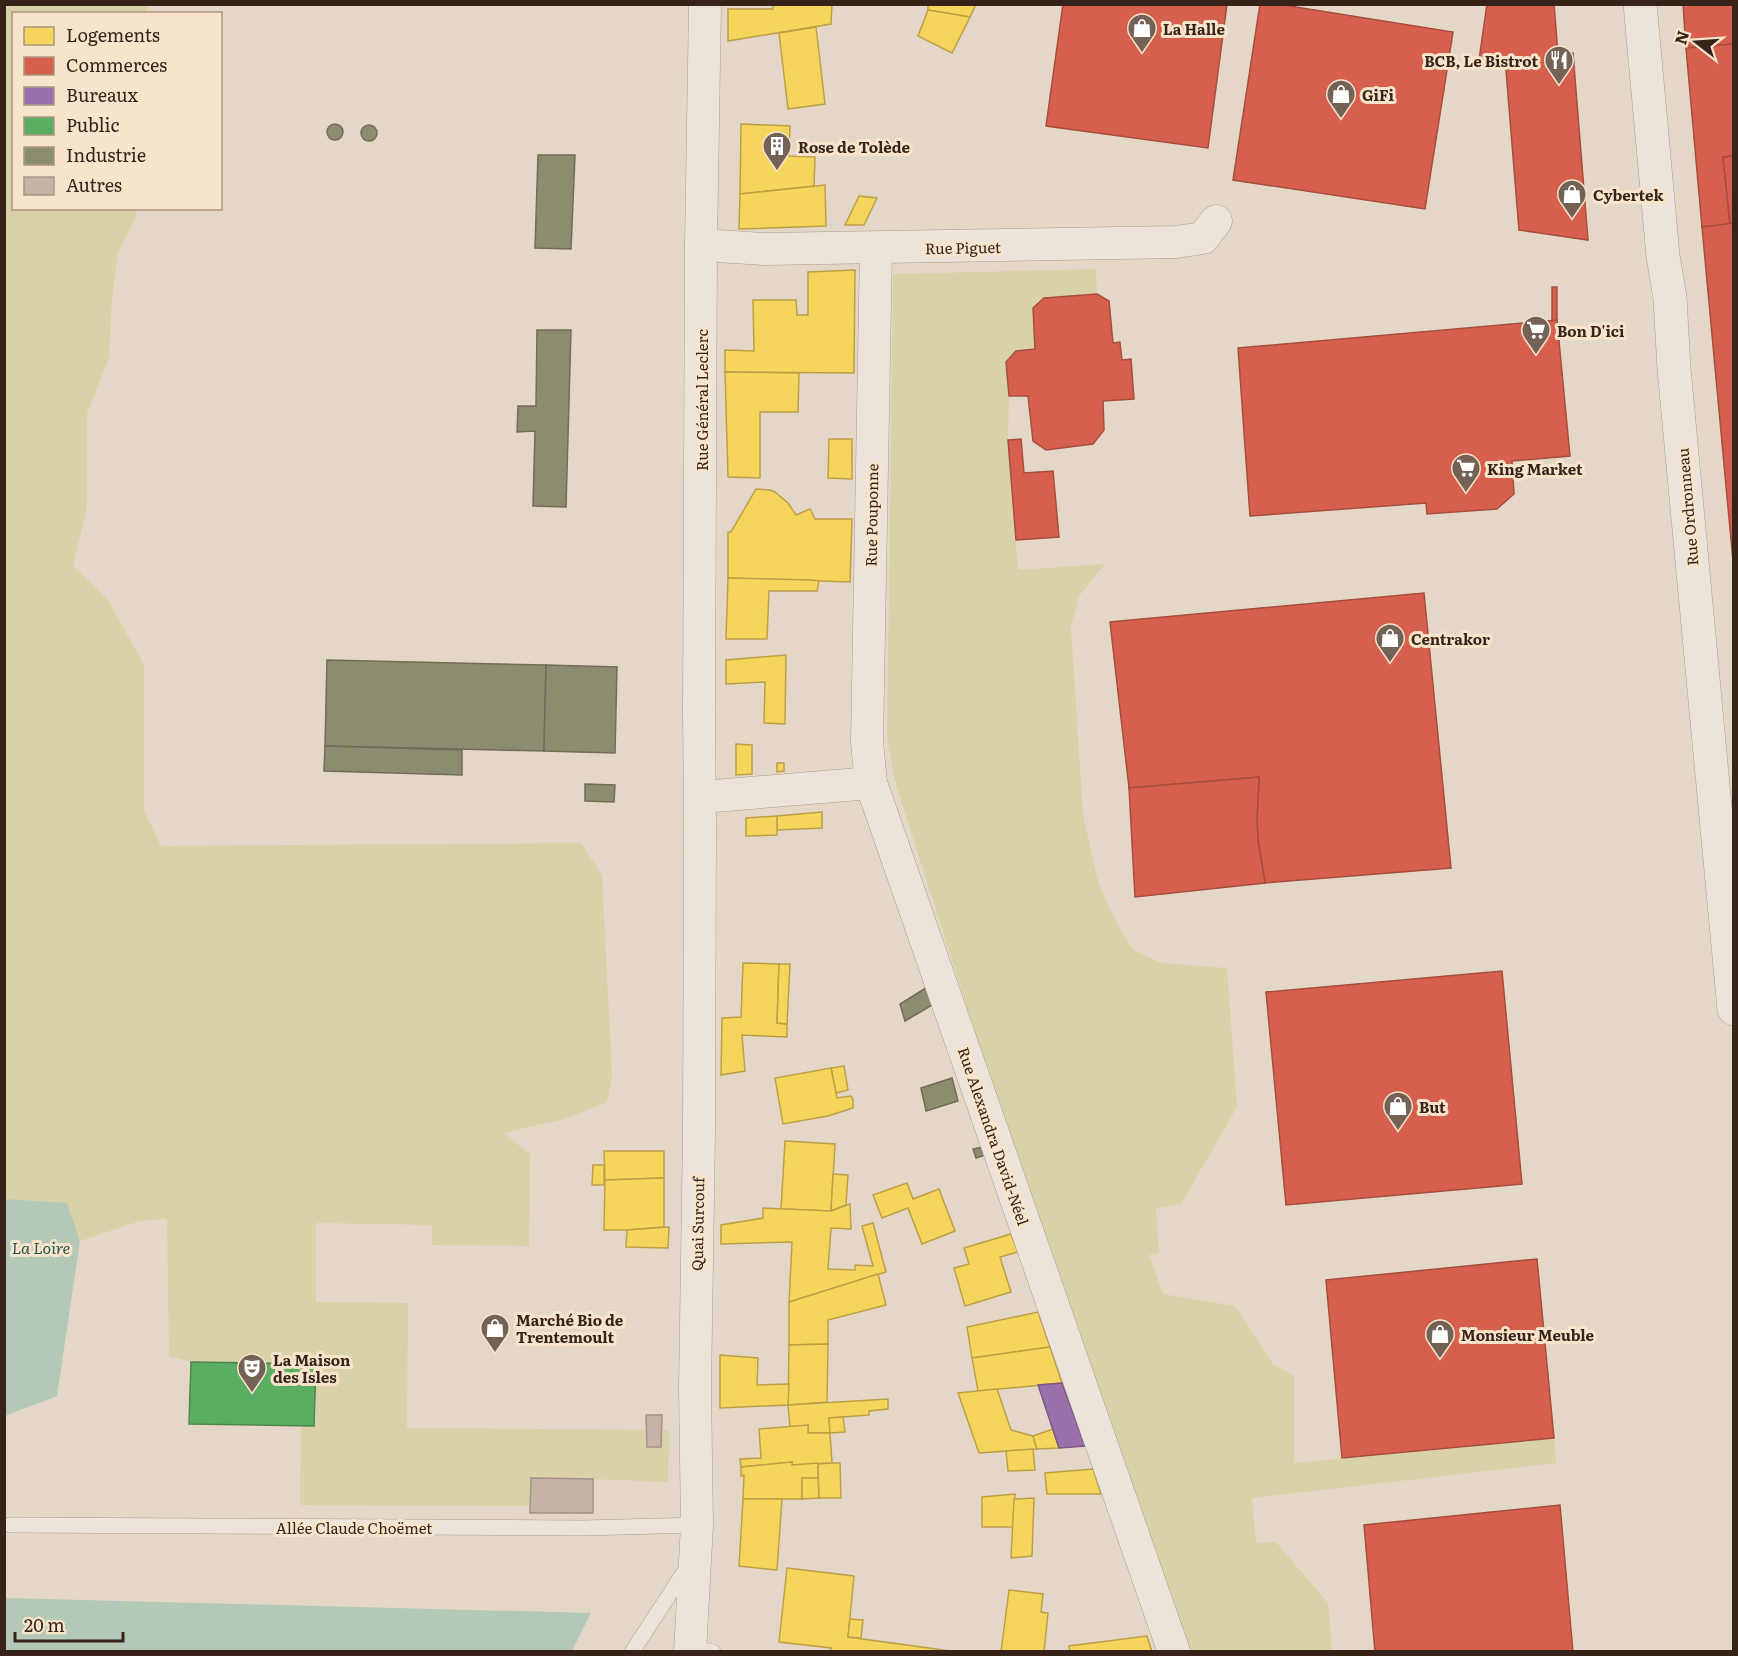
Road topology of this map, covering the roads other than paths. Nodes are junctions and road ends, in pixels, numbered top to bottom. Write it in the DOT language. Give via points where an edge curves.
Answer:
graph roads {
  1 [pos="705,4"];
  2 [pos="1640,4"];
  3 [pos="1216,221"];
  4 [pos="701,245"];
  5 [pos="876,248"];
  6 [pos="871,783"];
  7 [pos="700,796"];
  8 [pos="1725,824"];
  9 [pos="1734,1009"];
  10 [pos="10,1525"];
  11 [pos="697,1525"];
  12 [pos="695,1556"];
  13 [pos="698,1650"];
  14 [pos="632,1652"];
  15 [pos="1174,1652"];
  1 -- 4 [label="street, Rue Général Leclerc"];
  2 -- 8 [label="street, Rue Ordronneau" via="1674,369"];
  3 -- 5 [label="street, Rue Piguet" via="1203,238 1176,242"];
  4 -- 5 [label="street, Rue Piguet"];
  4 -- 7 [label="street, Rue Général Leclerc"];
  5 -- 6 [label="street, Rue Pouponne" via="867,742"];
  6 -- 7 [label="street"];
  6 -- 15 [label="street, Rue Alexandra David-Néel"];
  7 -- 11 [label="street, Quai Surcouf"];
  8 -- 9 [label="street, Rue Ordronneau"];
  10 -- 11 [label="lane, Allée Claude Choëmet"];
  11 -- 12 [label="street, Quai Surcouf"];
  12 -- 13 [label="street, Quai Surcouf"];
  12 -- 14 [label="lane"];
}
